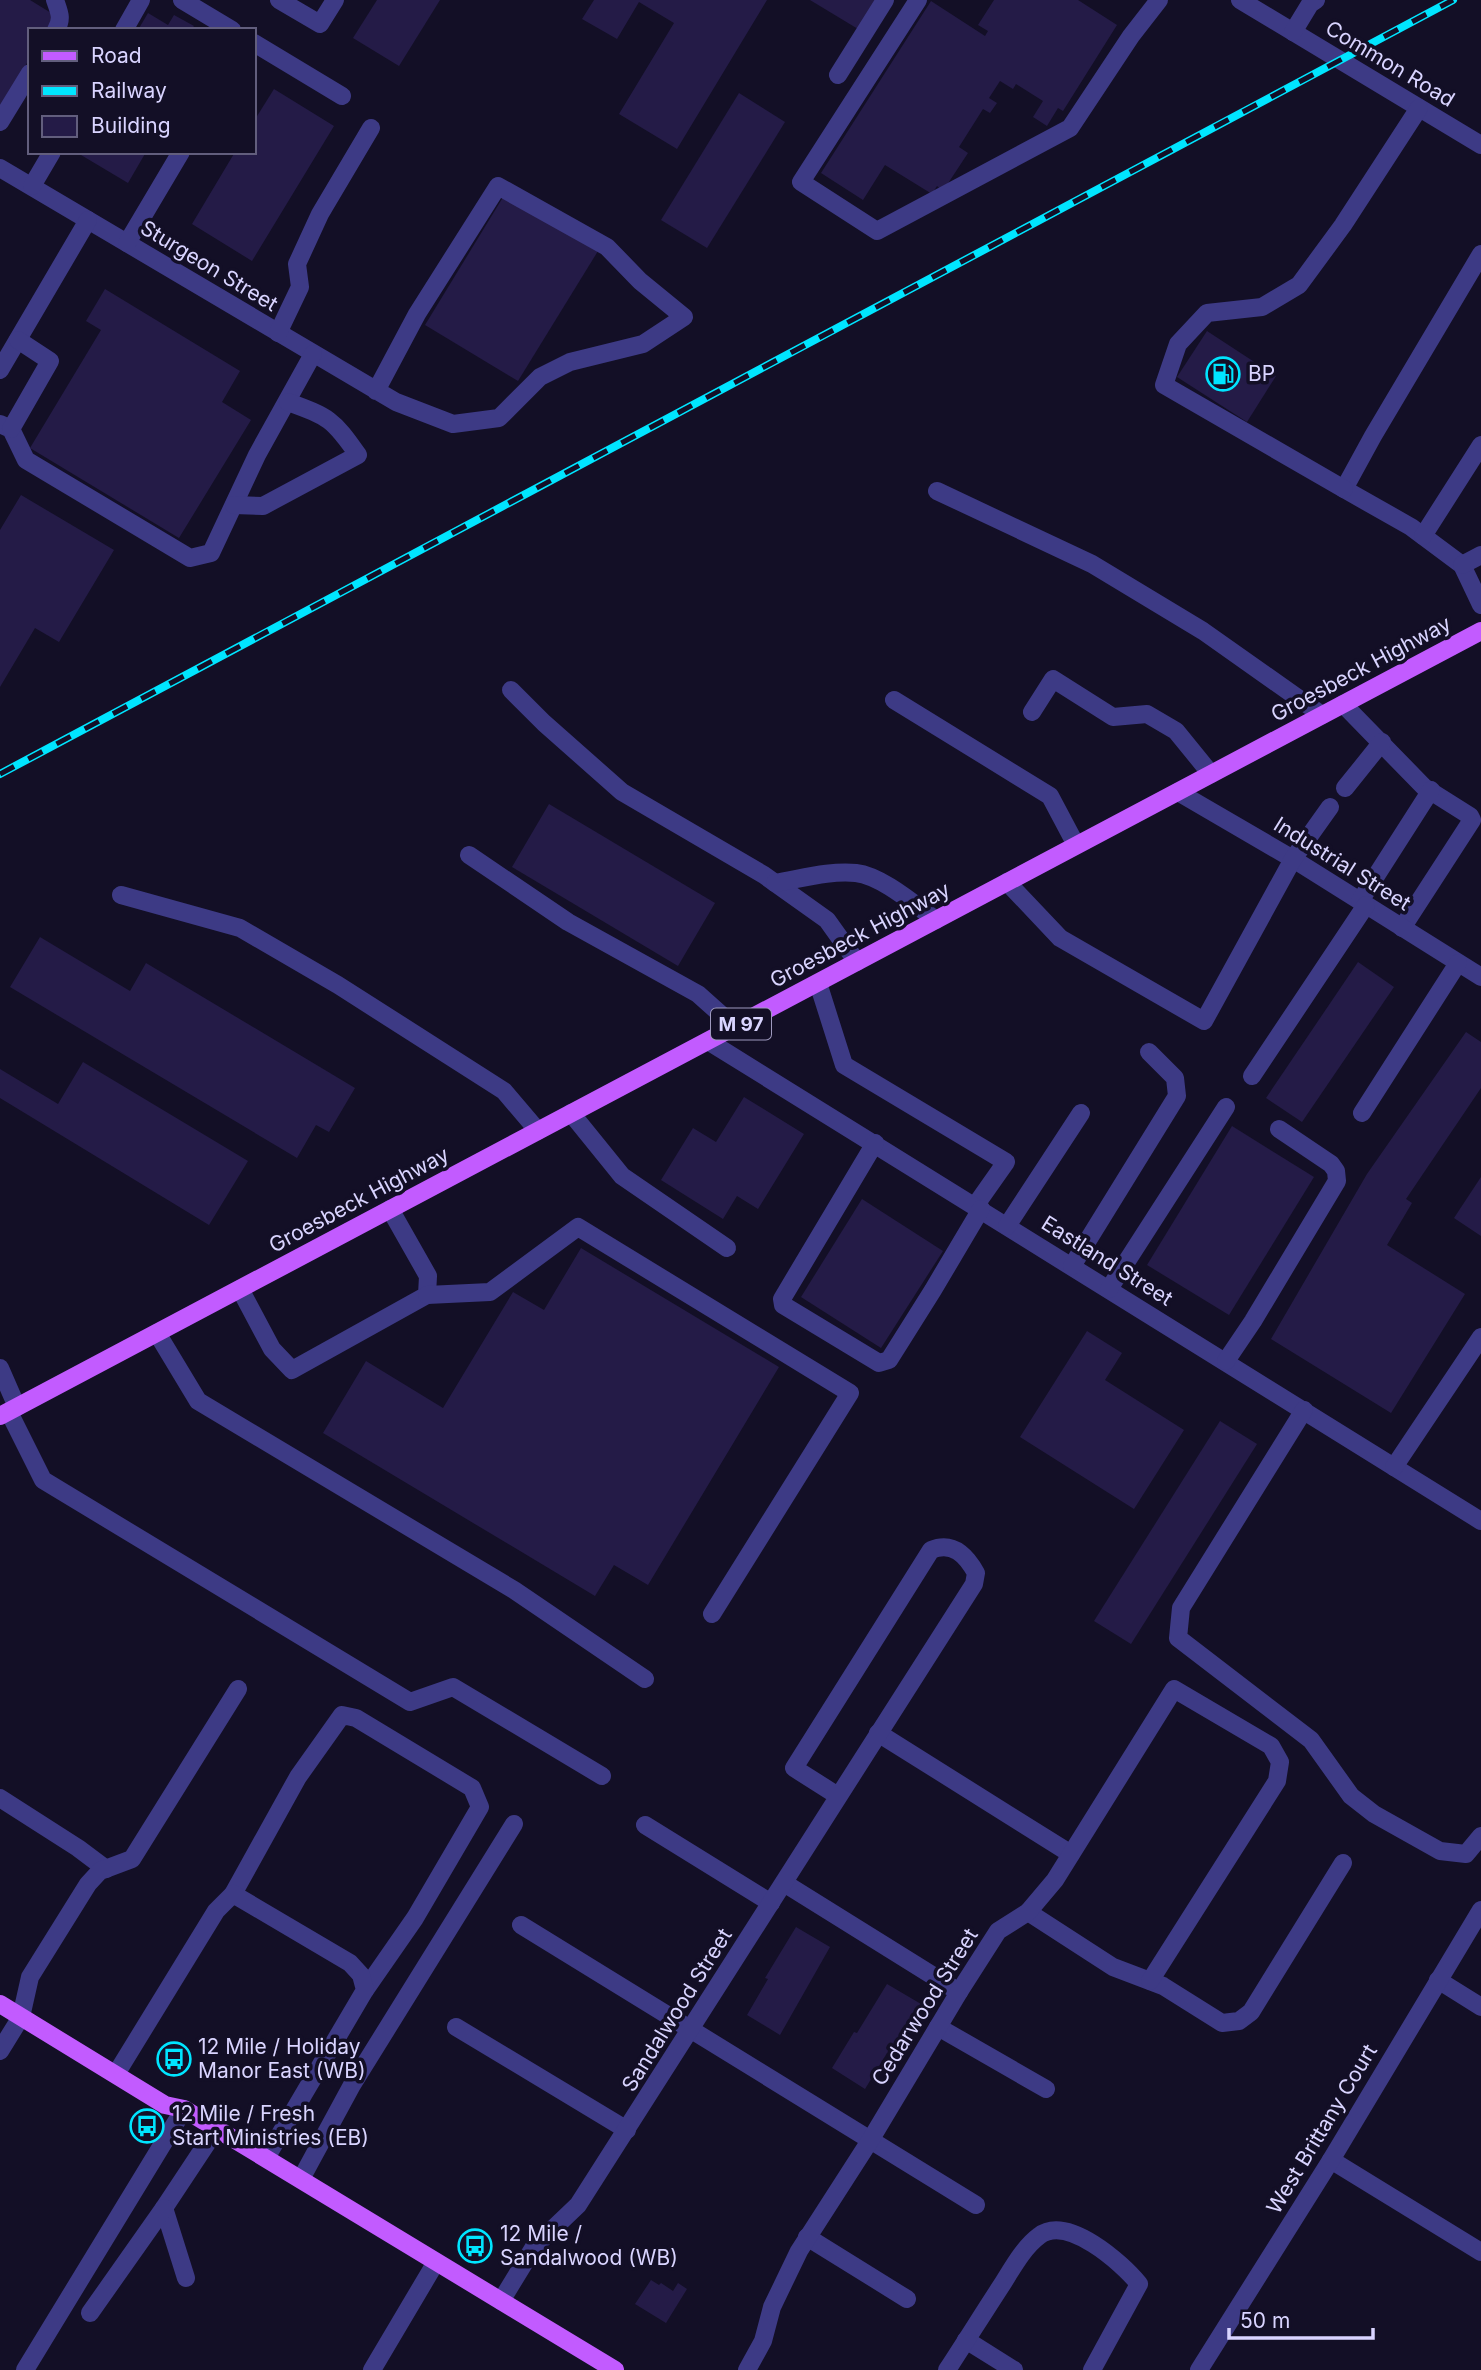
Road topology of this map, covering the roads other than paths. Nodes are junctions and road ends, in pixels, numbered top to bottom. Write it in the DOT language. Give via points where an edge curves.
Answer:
graph roads {
  1 [pos="55,0"];
  2 [pos="142,0"];
  3 [pos="182,0"];
  4 [pos="279,0"];
  5 [pos="335,0"];
  6 [pos="885,0"];
  7 [pos="918,0"];
  8 [pos="1159,0"];
  9 [pos="1240,0"];
  10 [pos="1316,0"];
  11 [pos="57,28"];
  12 [pos="125,28"];
  13 [pos="229,28"];
  14 [pos="1293,32"];
  15 [pos="256,44"];
  16 [pos="838,75"];
  17 [pos="28,76"];
  18 [pos="342,96"];
  19 [pos="1419,108"];
  20 [pos="0,122"];
  21 [pos="371,128"];
  22 [pos="1481,145"];
  23 [pos="51,154"];
  24 [pos="180,154"];
  25 [pos="0,168"];
  26 [pos="32,186"];
  27 [pos="88,220"];
  28 [pos="127,243"];
  29 [pos="1481,254"];
  30 [pos="278,333"];
  31 [pos="18,340"];
  32 [pos="313,354"];
  33 [pos="0,370"];
  34 [pos="376,391"];
  35 [pos="288,402"];
  36 [pos="6,426"];
  37 [pos="1481,445"];
  38 [pos="1344,489"];
  39 [pos="937,491"];
  40 [pos="234,505"];
  41 [pos="1423,536"];
  42 [pos="1481,555"];
  43 [pos="1461,565"];
  44 [pos="1481,605"];
  45 [pos="1481,631"];
  46 [pos="511,690"];
  47 [pos="894,700"];
  48 [pos="1343,704"];
  49 [pos="1032,712"];
  50 [pos="1322,715"];
  51 [pos="1382,742"];
  52 [pos="1211,774"];
  53 [pos="1345,789"];
  54 [pos="1431,790"];
  55 [pos="1178,792"];
  56 [pos="1330,807"];
  57 [pos="1076,845"];
  58 [pos="469,855"];
  59 [pos="1293,859"];
  60 [pos="1007,882"];
  61 [pos="775,884"];
  62 [pos="121,895"];
  63 [pos="1363,903"];
  64 [pos="936,920"];
  65 [pos="1402,928"];
  66 [pos="857,962"];
  67 [pos="1458,963"];
  68 [pos="1481,977"];
  69 [pos="818,983"];
  70 [pos="735,1027"];
  71 [pos="708,1041"];
  72 [pos="1149,1052"];
  73 [pos="1252,1076"];
  74 [pos="1226,1107"];
  75 [pos="1081,1113"];
  76 [pos="1362,1113"];
  77 [pos="571,1114"];
  78 [pos="1279,1129"];
  79 [pos="538,1131"];
  80 [pos="876,1143"];
  81 [pos="978,1207"];
  82 [pos="390,1209"];
  83 [pos="1007,1226"];
  84 [pos="727,1248"];
  85 [pos="1072,1266"];
  86 [pos="240,1289"];
  87 [pos="1109,1289"];
  88 [pos="427,1295"];
  89 [pos="157,1333"];
  90 [pos="1481,1337"];
  91 [pos="1226,1361"];
  92 [pos="0,1368"];
  93 [pos="1304,1410"];
  94 [pos="9,1412"];
  95 [pos="1394,1467"];
  96 [pos="1481,1521"];
  97 [pos="712,1614"];
  98 [pos="645,1679"];
  99 [pos="239,1689"];
  100 [pos="878,1733"];
  101 [pos="602,1776"];
  102 [pos="838,1796"];
  103 [pos="0,1798"];
  104 [pos="514,1824"];
  105 [pos="645,1825"];
  106 [pos="1481,1836"];
  107 [pos="1071,1854"];
  108 [pos="1343,1863"];
  109 [pos="106,1869"];
  110 [pos="784,1883"];
  111 [pos="233,1894"];
  112 [pos="771,1903"];
  113 [pos="1481,1910"];
  114 [pos="1028,1912"];
  115 [pos="522,1925"];
  116 [pos="1438,1980"];
  117 [pos="1150,1981"];
  118 [pos="365,1990"];
  119 [pos="959,1992"];
  120 [pos="0,2004"];
  121 [pos="1481,2007"];
  122 [pos="21,2017"];
  123 [pos="456,2027"];
  124 [pos="938,2027"];
  125 [pos="691,2031"];
  126 [pos="0,2051"];
  127 [pos="116,2074"];
  128 [pos="1046,2090"];
  129 [pos="184,2109"];
  130 [pos="217,2129"];
  131 [pos="627,2130"];
  132 [pos="871,2139"];
  133 [pos="266,2158"];
  134 [pos="1331,2160"];
  135 [pos="301,2179"];
  136 [pos="976,2205"];
  137 [pos="164,2208"];
  138 [pos="807,2237"];
  139 [pos="1481,2252"];
  140 [pos="436,2262"];
  141 [pos="186,2278"];
  142 [pos="907,2299"];
  143 [pos="501,2301"];
  144 [pos="90,2313"];
  145 [pos="966,2340"];
  146 [pos="25,2370"];
  147 [pos="372,2370"];
  148 [pos="615,2370"];
  149 [pos="747,2370"];
  150 [pos="947,2370"];
  151 [pos="1014,2370"];
  152 [pos="1092,2370"];
  153 [pos="1199,2370"];
  1 -- 11 [label="street" via="61,15"];
  2 -- 12 [label="street"];
  3 -- 13 [label="street"];
  4 -- 5 [label="street" via="320,24"];
  6 -- 16 [label="street"];
  7 -- 8 [label="street" via="801,182 877,231 1070,128"];
  9 -- 14 [label="street, Common Road"];
  10 -- 14 [label="street"];
  14 -- 19 [label="street, Common Road"];
  15 -- 18 [label="street"];
  17 -- 20 [label="street"];
  19 -- 22 [label="street, Common Road"];
  19 -- 38 [label="street" via="1298,285 1262,307 1207,313 1178,344 1164,385"];
  21 -- 30 [label="street" via="320,214 297,264 300,287"];
  23 -- 26 [label="street"];
  24 -- 28 [label="street"];
  25 -- 26 [label="street, Sturgeon Street"];
  26 -- 27 [label="street, Sturgeon Street"];
  27 -- 28 [label="street, Sturgeon Street"];
  27 -- 31 [label="street"];
  28 -- 30 [label="street, Sturgeon Street"];
  29 -- 38 [label="street"];
  30 -- 32 [label="street, Sturgeon Street"];
  31 -- 33 [label="street"];
  31 -- 36 [label="street" via="50,361"];
  32 -- 34 [label="street, Sturgeon Street"];
  32 -- 35 [label="street"];
  34 -- 34 [label="street, Sturgeon Street" via="453,424 499,418 540,377 570,362 643,344 684,317 607,247 498,186 417,314"];
  35 -- 40 [label="street"];
  35 -- 40 [label="street" via="336,424 358,455 263,506"];
  36 -- 40 [label="street" via="26,460 190,558 211,553"];
  37 -- 41 [label="street"];
  38 -- 41 [label="street"];
  39 -- 50 [label="street" via="1092,564 1203,631"];
  41 -- 43 [label="street"];
  42 -- 43 [label="street"];
  43 -- 44 [label="street"];
  45 -- 48 [label="main road, Groesbeck Highway / M 97"];
  46 -- 61 [label="street" via="622,792"];
  47 -- 57 [label="street" via="1050,796"];
  48 -- 50 [label="main road, Groesbeck Highway / M 97"];
  48 -- 51 [label="street"];
  49 -- 52 [label="street" via="1053,679 1114,717 1147,713 1167,725"];
  50 -- 52 [label="main road, Groesbeck Highway / M 97"];
  51 -- 53 [label="street"];
  51 -- 54 [label="street"];
  52 -- 55 [label="main road, Groesbeck Highway / M 97"];
  54 -- 63 [label="street"];
  54 -- 65 [label="street" via="1472,820"];
  55 -- 57 [label="main road, Groesbeck Highway / M 97"];
  55 -- 59 [label="street, Industrial Street"];
  56 -- 59 [label="street"];
  57 -- 60 [label="main road, Groesbeck Highway / M 97"];
  58 -- 70 [label="street" via="568,922 698,994"];
  59 -- 60 [label="street" via="1204,1021 1060,937"];
  59 -- 63 [label="street, Industrial Street"];
  60 -- 64 [label="main road, Groesbeck Highway / M 97"];
  61 -- 64 [label="street" via="858,873 893,890"];
  61 -- 66 [label="street" via="827,920"];
  62 -- 79 [label="street" via="240,928 504,1091"];
  63 -- 65 [label="street, Industrial Street"];
  63 -- 73 [label="street"];
  64 -- 66 [label="main road, Groesbeck Highway / M 97"];
  65 -- 67 [label="street, Industrial Street"];
  66 -- 69 [label="main road, Groesbeck Highway / M 97"];
  67 -- 68 [label="street, Industrial Street"];
  67 -- 76 [label="street"];
  69 -- 70 [label="main road, Groesbeck Highway / M 97"];
  69 -- 81 [label="street" via="844,1065 1006,1162"];
  70 -- 71 [label="main road, Groesbeck Highway / M 97"];
  71 -- 77 [label="main road, Groesbeck Highway / M 97"];
  71 -- 80 [label="street, Eastland Street"];
  72 -- 85 [label="street" via="1175,1078 1177,1096"];
  74 -- 87 [label="street"];
  75 -- 83 [label="street"];
  77 -- 79 [label="main road, Groesbeck Highway / M 97"];
  77 -- 84 [label="street" via="622,1176"];
  78 -- 91 [label="street" via="1331,1164 1337,1181"];
  79 -- 82 [label="main road, Groesbeck Highway / M 97"];
  80 -- 81 [label="street, Eastland Street"];
  80 -- 81 [label="street" via="782,1299 783,1305 879,1363 889,1360"];
  81 -- 83 [label="street, Eastland Street"];
  82 -- 86 [label="main road, Groesbeck Highway / M 97"];
  82 -- 88 [label="street" via="428,1276"];
  83 -- 85 [label="street, Eastland Street"];
  85 -- 87 [label="street, Eastland Street"];
  86 -- 88 [label="street" via="272,1349 292,1370"];
  86 -- 89 [label="main road, Groesbeck Highway / M 97"];
  87 -- 91 [label="street, Eastland Street"];
  88 -- 97 [label="street" via="490,1292 578,1227 850,1393"];
  89 -- 94 [label="main road, Groesbeck Highway / M 97"];
  89 -- 98 [label="street" via="198,1401 514,1590"];
  90 -- 95 [label="street"];
  91 -- 93 [label="street, Eastland Street"];
  92 -- 94 [label="street"];
  93 -- 95 [label="street, Eastland Street"];
  93 -- 106 [label="street" via="1181,1608 1178,1638 1311,1740 1351,1796 1374,1814 1440,1851 1466,1853"];
  94 -- 101 [label="street" via="43,1480 410,1702 453,1687"];
  95 -- 96 [label="street, Eastland Street"];
  99 -- 109 [label="street" via="132,1859"];
  100 -- 102 [label="street, Sandalwood Street"];
  100 -- 102 [label="street, Sandalwood Street" via="974,1584 976,1573 968,1559 954,1550 942,1546 931,1550 794,1768"];
  100 -- 107 [label="street"];
  102 -- 110 [label="street, Sandalwood Street"];
  103 -- 109 [label="street"];
  104 -- 135 [label="street" via="352,2085"];
  105 -- 112 [label="street"];
  107 -- 114 [label="street, Cedarwood Street"];
  107 -- 117 [label="street, Cedarwood Street" via="1174,1689 1271,1746 1280,1762 1277,1781"];
  108 -- 117 [label="street" via="1251,2012 1239,2021 1222,2023"];
  109 -- 122 [label="street" via="88,1884 30,1977"];
  110 -- 112 [label="street, Sandalwood Street"];
  110 -- 119 [label="street"];
  111 -- 118 [label="street" via="350,1963 361,1975"];
  111 -- 118 [label="street" via="298,1777 342,1715 356,1718 472,1788 480,1807 415,1918"];
  111 -- 127 [label="street" via="216,1910"];
  112 -- 125 [label="street, Sandalwood Street"];
  113 -- 116 [label="street, West Brittany Court"];
  114 -- 117 [label="street" via="1113,1967"];
  114 -- 119 [label="street, Cedarwood Street" via="998,1931"];
  115 -- 125 [label="street"];
  116 -- 121 [label="street"];
  116 -- 134 [label="street, West Brittany Court"];
  118 -- 133 [label="street"];
  119 -- 124 [label="street, Cedarwood Street"];
  120 -- 122 [label="main road"];
  122 -- 126 [label="street"];
  122 -- 127 [label="main road"];
  123 -- 131 [label="street"];
  124 -- 128 [label="street"];
  124 -- 132 [label="street, Cedarwood Street"];
  125 -- 131 [label="street, Sandalwood Street"];
  125 -- 132 [label="street"];
  127 -- 129 [label="main road" via="165,2105"];
  129 -- 130 [label="main road"];
  129 -- 146 [label="street"];
  130 -- 133 [label="main road"];
  130 -- 137 [label="street"];
  131 -- 143 [label="street, Sandalwood Street" via="578,2206 534,2247"];
  132 -- 136 [label="street"];
  132 -- 138 [label="street, Cedarwood Street"];
  133 -- 135 [label="main road"];
  134 -- 139 [label="street"];
  134 -- 153 [label="street, West Brittany Court"];
  135 -- 140 [label="main road"];
  137 -- 141 [label="street"];
  137 -- 144 [label="street"];
  138 -- 142 [label="street"];
  138 -- 149 [label="street, Cedarwood Street"];
  140 -- 143 [label="main road"];
  140 -- 147 [label="street"];
  143 -- 148 [label="main road"];
  145 -- 150 [label="street"];
  145 -- 151 [label="street"];
  145 -- 152 [label="street" via="1018,2259 1040,2234 1060,2230 1114,2258 1139,2284"];
}
